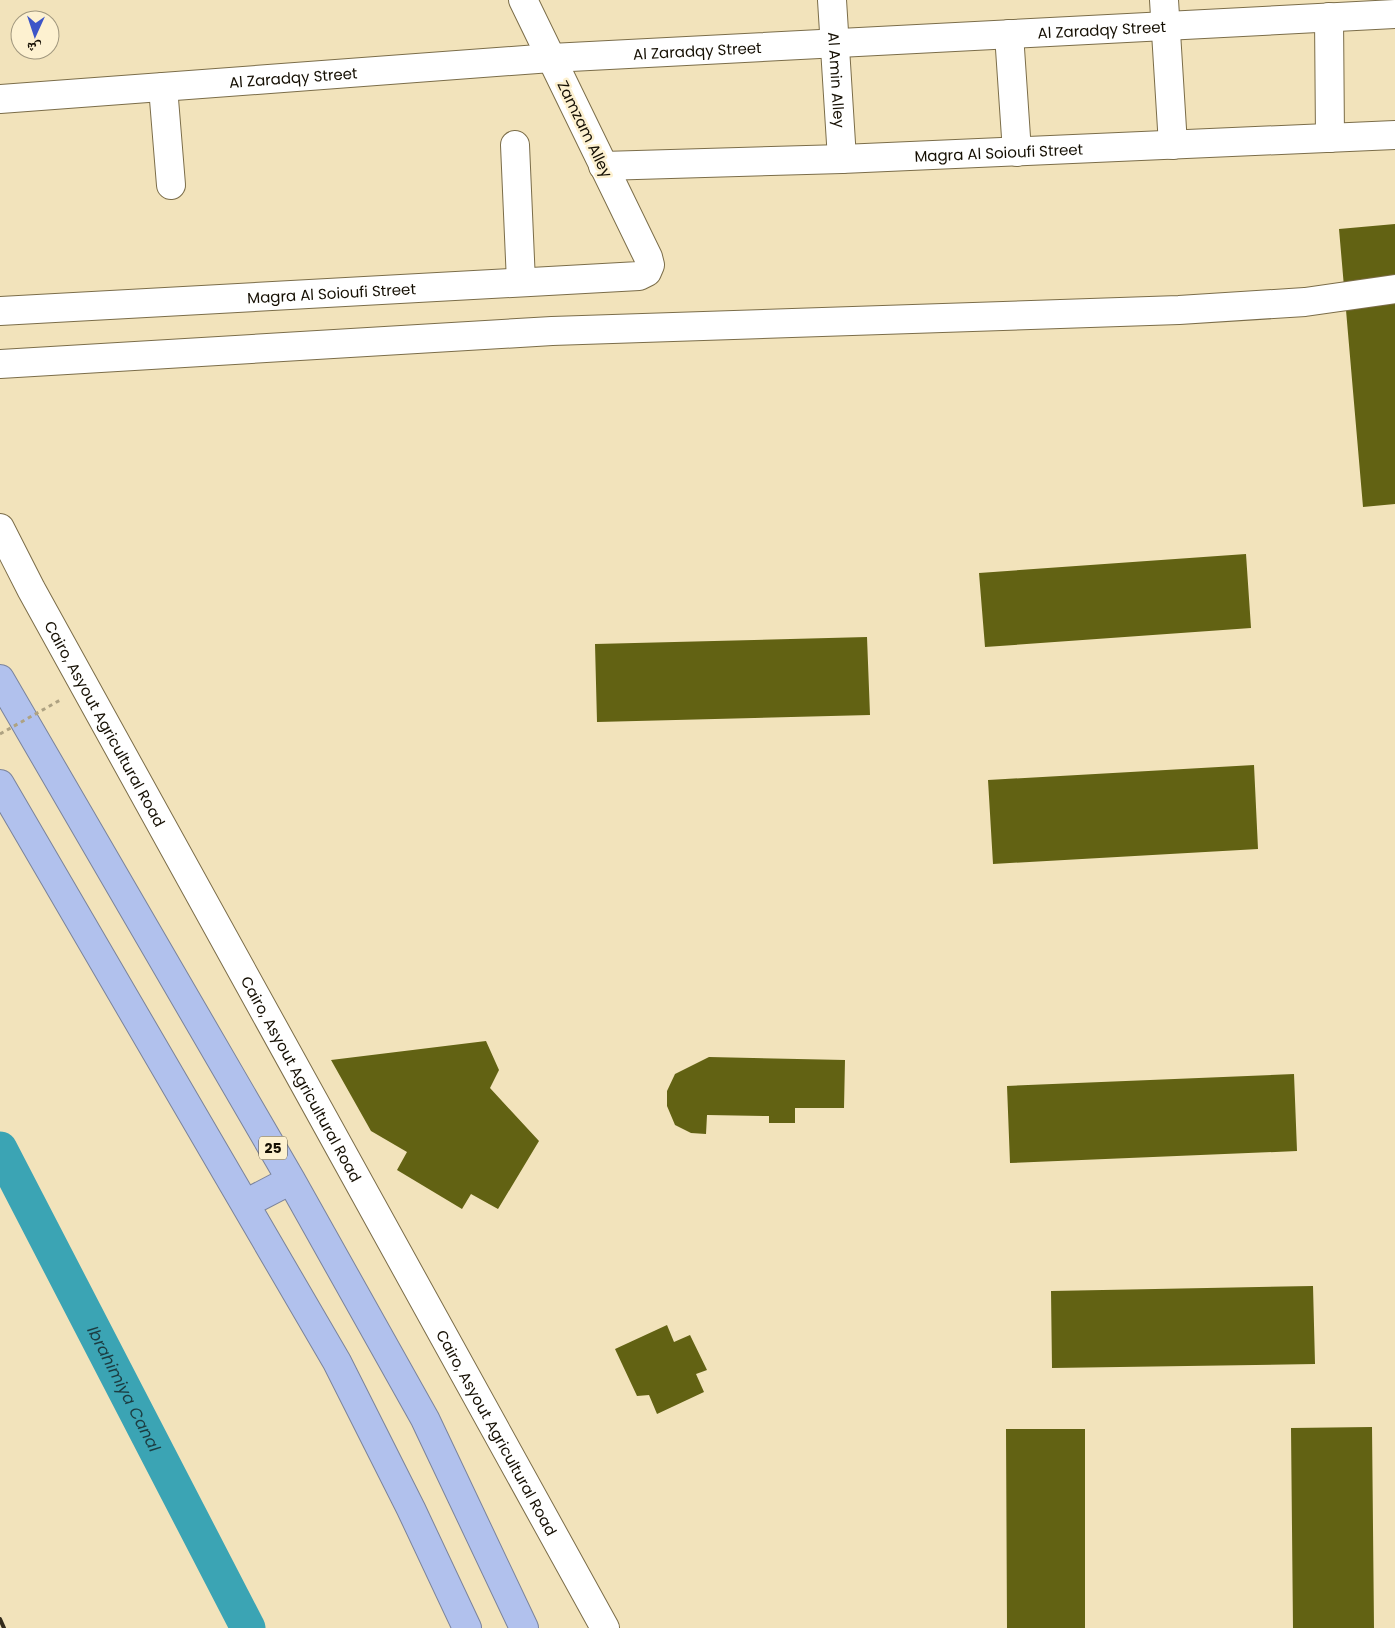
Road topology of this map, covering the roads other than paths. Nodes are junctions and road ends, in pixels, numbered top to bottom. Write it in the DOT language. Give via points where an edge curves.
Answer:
graph roads {
  1 [pos="523,0"];
  2 [pos="832,0"];
  3 [pos="1164,13"];
  4 [pos="1395,14"];
  5 [pos="1329,17"];
  6 [pos="1009,34"];
  7 [pos="836,43"];
  8 [pos="551,58"];
  9 [pos="163,87"];
  10 [pos="0,99"];
  11 [pos="1395,135"];
  12 [pos="1330,138"];
  13 [pos="515,145"];
  14 [pos="1173,145"];
  15 [pos="1017,152"];
  16 [pos="842,159"];
  17 [pos="603,166"];
  18 [pos="171,185"];
  19 [pos="648,258"];
  20 [pos="521,282"];
  21 [pos="1395,290"];
  22 [pos="0,311"];
  23 [pos="0,364"];
  24 [pos="0,528"];
  25 [pos="0,679"];
  26 [pos="0,784"];
  27 [pos="291,1180"];
  28 [pos="245,1204"];
  29 [pos="468,1628"];
  30 [pos="524,1628"];
  31 [pos="605,1628"];
  1 -- 8 [label="street, Zamzam Alley"];
  2 -- 7 [label="street, Al Amin Alley"];
  3 -- 5 [label="street, Al Zaradqy Street"];
  3 -- 6 [label="street, Al Zaradqy Street"];
  3 -- 14 [label="street"];
  4 -- 5 [label="street, Al Zaradqy Street"];
  5 -- 12 [label="street"];
  6 -- 7 [label="street, Al Zaradqy Street"];
  6 -- 15 [label="street"];
  7 -- 8 [label="street, Al Zaradqy Street"];
  7 -- 16 [label="street, Al Amin Alley"];
  8 -- 9 [label="street, Al Zaradqy Street"];
  8 -- 17 [label="street, Zamzam Alley"];
  9 -- 10 [label="street, Al Zaradqy Street"];
  9 -- 18 [label="street"];
  11 -- 12 [label="street, Magra Al Soioufi Street"];
  12 -- 14 [label="street, Magra Al Soioufi Street"];
  13 -- 20 [label="street"];
  14 -- 15 [label="street, Magra Al Soioufi Street"];
  15 -- 16 [label="street, Magra Al Soioufi Street"];
  16 -- 17 [label="street, Magra Al Soioufi Street"];
  17 -- 19 [label="street, Zamzam Alley"];
  19 -- 20 [label="street, Magra Al Soioufi Street" via="647,272 640,276"];
  20 -- 22 [label="street, Magra Al Soioufi Street"];
  21 -- 23 [label="street" via="1305,302 1179,310 552,331"];
  24 -- 31 [label="street, Cairo, Asyout Agricultural Road"];
  25 -- 27 [label="highway, 25"];
  26 -- 28 [label="highway"];
  27 -- 28 [label="highway"];
  27 -- 30 [label="highway, 25" via="425,1419"];
  28 -- 29 [label="highway" via="337,1362"];
}
